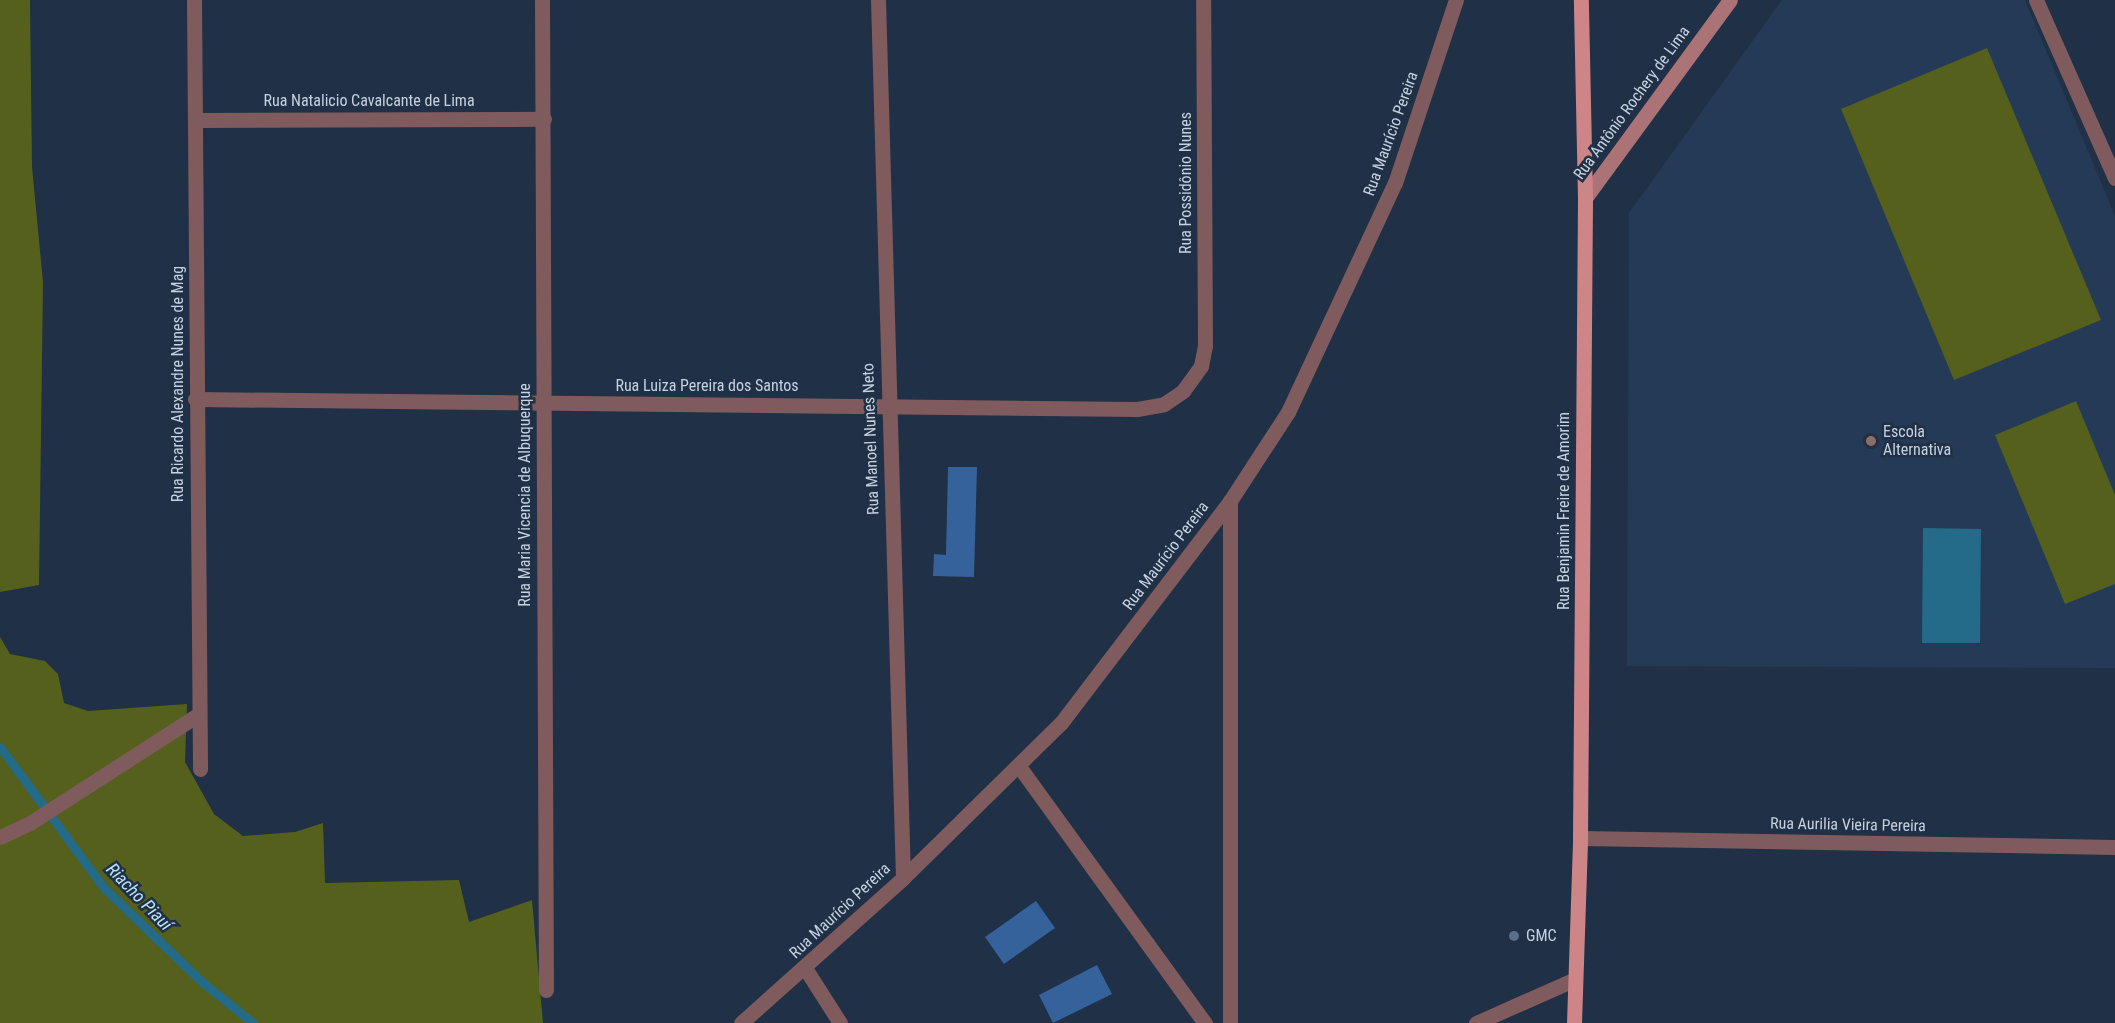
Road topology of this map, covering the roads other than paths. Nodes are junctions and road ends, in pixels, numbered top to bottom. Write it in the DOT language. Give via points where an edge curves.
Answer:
graph roads {
  1 [pos="194,0"];
  2 [pos="542,0"];
  3 [pos="878,0"];
  4 [pos="1203,0"];
  5 [pos="1456,0"];
  6 [pos="1581,0"];
  7 [pos="1730,0"];
  8 [pos="2037,0"];
  9 [pos="544,119"];
  10 [pos="195,120"];
  11 [pos="2115,178"];
  12 [pos="1585,198"];
  13 [pos="1201,366"];
  14 [pos="195,399"];
  15 [pos="542,404"];
  16 [pos="888,405"];
  17 [pos="1230,501"];
  18 [pos="199,714"];
  19 [pos="1018,765"];
  20 [pos="200,769"];
  21 [pos="0,837"];
  22 [pos="1580,838"];
  23 [pos="2115,847"];
  24 [pos="903,878"];
  25 [pos="805,968"];
  26 [pos="1573,980"];
  27 [pos="546,990"];
  28 [pos="741,1023"];
  29 [pos="840,1023"];
  30 [pos="1205,1023"];
  31 [pos="1230,1023"];
  32 [pos="1476,1023"];
  33 [pos="1574,1023"];
  1 -- 10 [label="street, Rua Ricardo Alexandre Nunes de Mag"];
  2 -- 9 [label="street, Rua Maria Vicencia de Albuquerque"];
  3 -- 16 [label="street, Rua Manoel Nunes Neto"];
  4 -- 13 [label="street, Rua Possidônio Nunes" via="1205,346"];
  5 -- 17 [label="street, Rua Maurício Pereira" via="1395,183 1288,412"];
  6 -- 12 [label="main road, Rua Benjamin Freire de Amorim"];
  7 -- 12 [label="street, Rua Antônio Rochery de Lima"];
  8 -- 11 [label="street"];
  9 -- 10 [label="street, Rua Natalicio Cavalcante de Lima"];
  9 -- 15 [label="street, Rua Maria Vicencia de Albuquerque"];
  10 -- 14 [label="street, Rua Ricardo Alexandre Nunes de Mag"];
  12 -- 22 [label="main road, Rua Benjamin Freire de Amorim"];
  13 -- 16 [label="street, Rua Luiza Pereira dos Santos" via="1184,391 1164,404 1137,410"];
  14 -- 15 [label="street, Rua Luiza Pereira dos Santos"];
  14 -- 18 [label="street, Rua Ricardo Alexandre Nunes de Mag"];
  15 -- 16 [label="street, Rua Luiza Pereira dos Santos"];
  15 -- 27 [label="street, Rua Maria Vicencia de Albuquerque"];
  16 -- 24 [label="street, Rua Manoel Nunes Neto"];
  17 -- 19 [label="street, Rua Maurício Pereira" via="1061,723"];
  17 -- 31 [label="street"];
  18 -- 20 [label="street, Rua Ricardo Alexandre Nunes de Mag"];
  18 -- 21 [label="street" via="30,823"];
  19 -- 24 [label="street, Rua Maurício Pereira"];
  19 -- 30 [label="street"];
  22 -- 23 [label="street, Rua Aurilia Vieira Pereira"];
  22 -- 26 [label="main road, Rua Benjamin Freire de Amorim"];
  24 -- 25 [label="street, Rua Maurício Pereira"];
  25 -- 28 [label="street, Rua Maurício Pereira"];
  25 -- 29 [label="street"];
  26 -- 32 [label="street"];
  26 -- 33 [label="main road, Rua Benjamin Freire de Amorim"];
}
